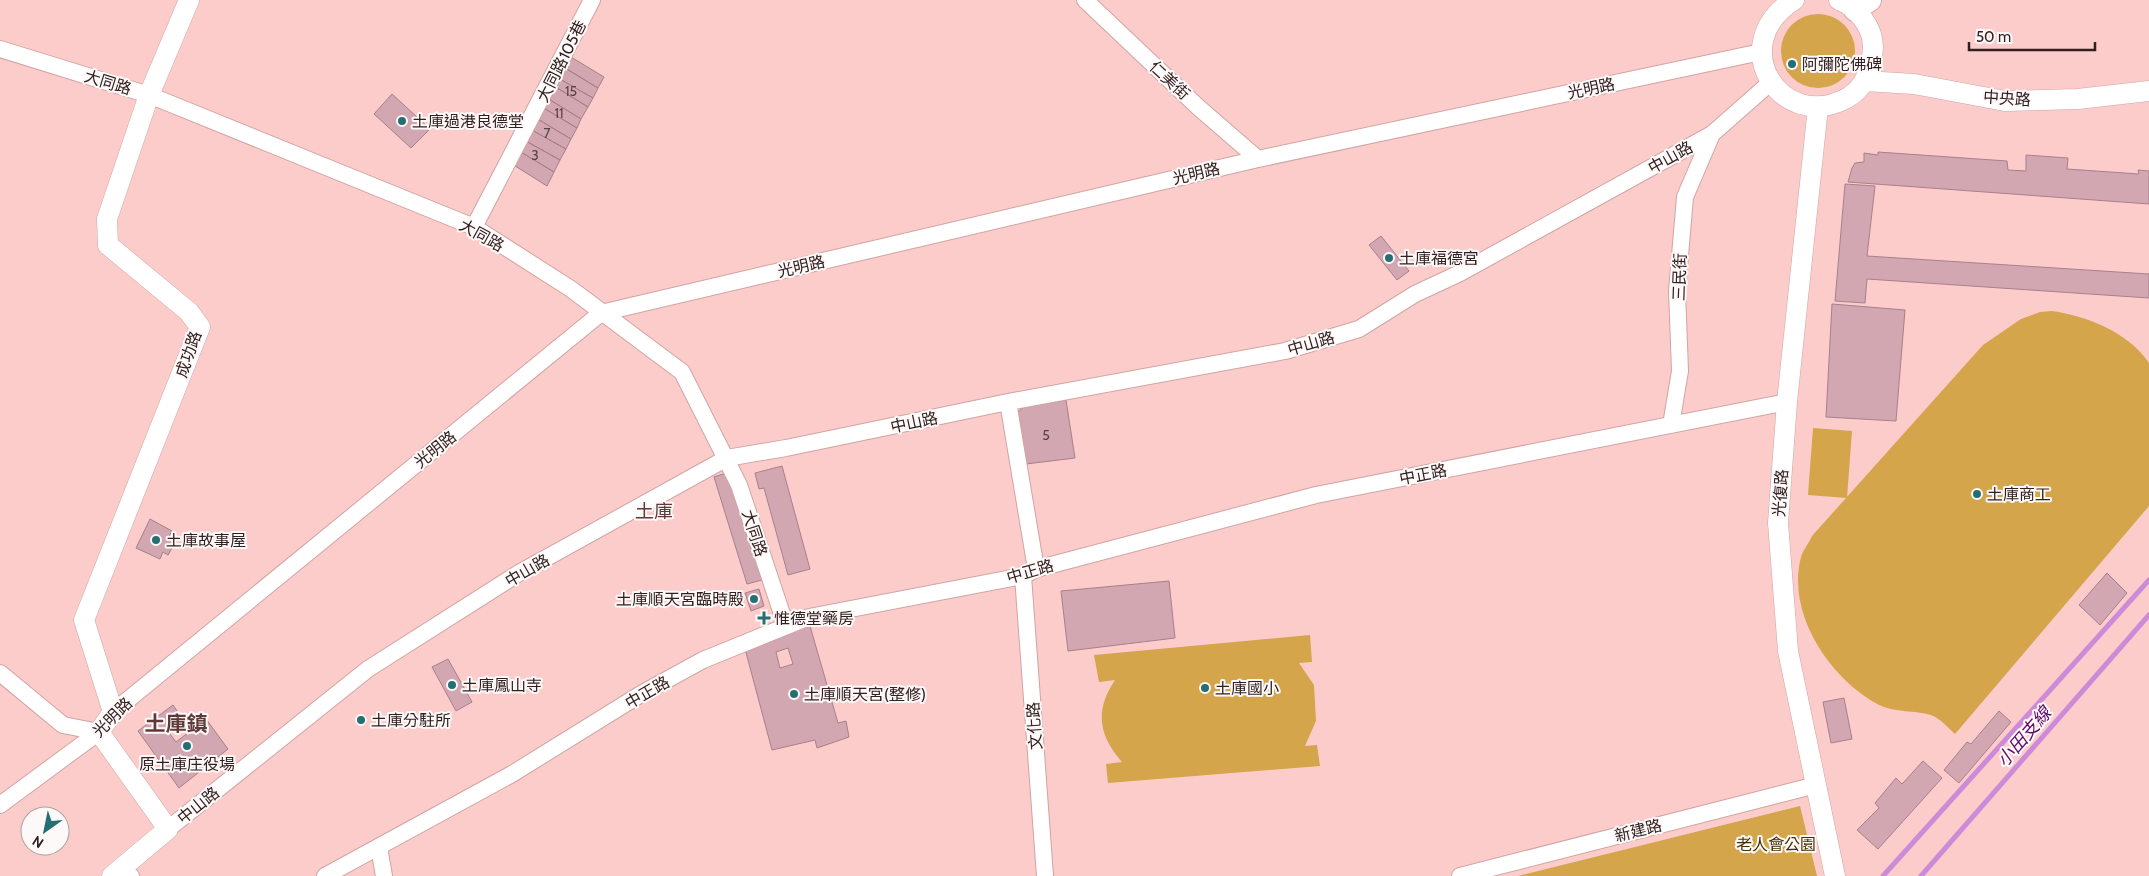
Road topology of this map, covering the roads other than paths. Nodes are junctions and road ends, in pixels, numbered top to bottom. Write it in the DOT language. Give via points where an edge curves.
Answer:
graph roads {
  1 [pos="189,0"];
  2 [pos="592,0"];
  3 [pos="1084,0"];
  4 [pos="1794,0"];
  5 [pos="1855,3"];
  6 [pos="0,49"];
  7 [pos="1761,52"];
  8 [pos="1865,80"];
  9 [pos="1771,82"];
  10 [pos="2149,91"];
  11 [pos="149,95"];
  12 [pos="1818,107"];
  13 [pos="1712,134"];
  14 [pos="1258,159"];
  15 [pos="474,227"];
  16 [pos="601,313"];
  17 [pos="1008,402"];
  18 [pos="1787,402"];
  19 [pos="1671,425"];
  20 [pos="727,458"];
  21 [pos="1029,573"];
  22 [pos="786,626"];
  23 [pos="0,673"];
  24 [pos="113,712"];
  25 [pos="99,732"];
  26 [pos="1816,785"];
  27 [pos="0,805"];
  28 [pos="168,829"];
  29 [pos="379,847"];
  30 [pos="121,875"];
  31 [pos="325,876"];
  32 [pos="384,876"];
  33 [pos="1045,876"];
  34 [pos="1460,876"];
  35 [pos="1835,876"];
  1 -- 11 [label="street, 成功路"];
  2 -- 15 [label="street, 大同路105巷"];
  3 -- 14 [label="street, 仁美街"];
  4 -- 7 [label="street" via="1770,20"];
  5 -- 8 [label="street" via="1873,44 1872,63"];
  6 -- 11 [label="street, 大同路"];
  7 -- 9 [label="street"];
  7 -- 14 [label="street, 光明路"];
  8 -- 10 [label="street, 中央路" via="1914,84 2005,101 2078,99"];
  8 -- 12 [label="street" via="1853,95 1836,104"];
  9 -- 12 [label="street" via="1784,96 1800,104"];
  9 -- 13 [label="street, 中山路"];
  11 -- 15 [label="street, 大同路"];
  11 -- 24 [label="street, 成功路" via="107,219 108,245 189,312 200,327 84,620"];
  12 -- 18 [label="street, 光復路"];
  13 -- 17 [label="street, 中山路" via="1460,273 1415,294 1359,329 1285,351"];
  13 -- 19 [label="street, 三民街" via="1685,197 1677,291 1680,371"];
  14 -- 16 [label="street, 光明路"];
  15 -- 16 [label="street, 大同路" via="571,289"];
  16 -- 20 [label="street, 大同路" via="682,372"];
  16 -- 24 [label="street, 光明路"];
  17 -- 20 [label="street, 中山路"];
  17 -- 21 [label="street, 文化路"];
  18 -- 19 [label="street, 中正路"];
  18 -- 26 [label="street, 光復路" via="1778,523 1788,651"];
  19 -- 21 [label="street, 中正路" via="1316,495"];
  20 -- 22 [label="street, 大同路"];
  20 -- 28 [label="street, 中山路" via="519,573 368,668"];
  21 -- 22 [label="street, 中正路" via="809,617"];
  21 -- 33 [label="street, 文化路"];
  22 -- 29 [label="street, 中正路" via="694,665 512,774"];
  23 -- 25 [label="street" via="64,725"];
  24 -- 25 [label="street, 光明路"];
  25 -- 27 [label="street, 光明路"];
  25 -- 28 [label="street"];
  26 -- 34 [label="street, 新建路"];
  26 -- 35 [label="street, 光復路"];
  28 -- 30 [label="street, 中山路"];
  29 -- 31 [label="street, 中正路"];
  29 -- 32 [label="street"];
}
